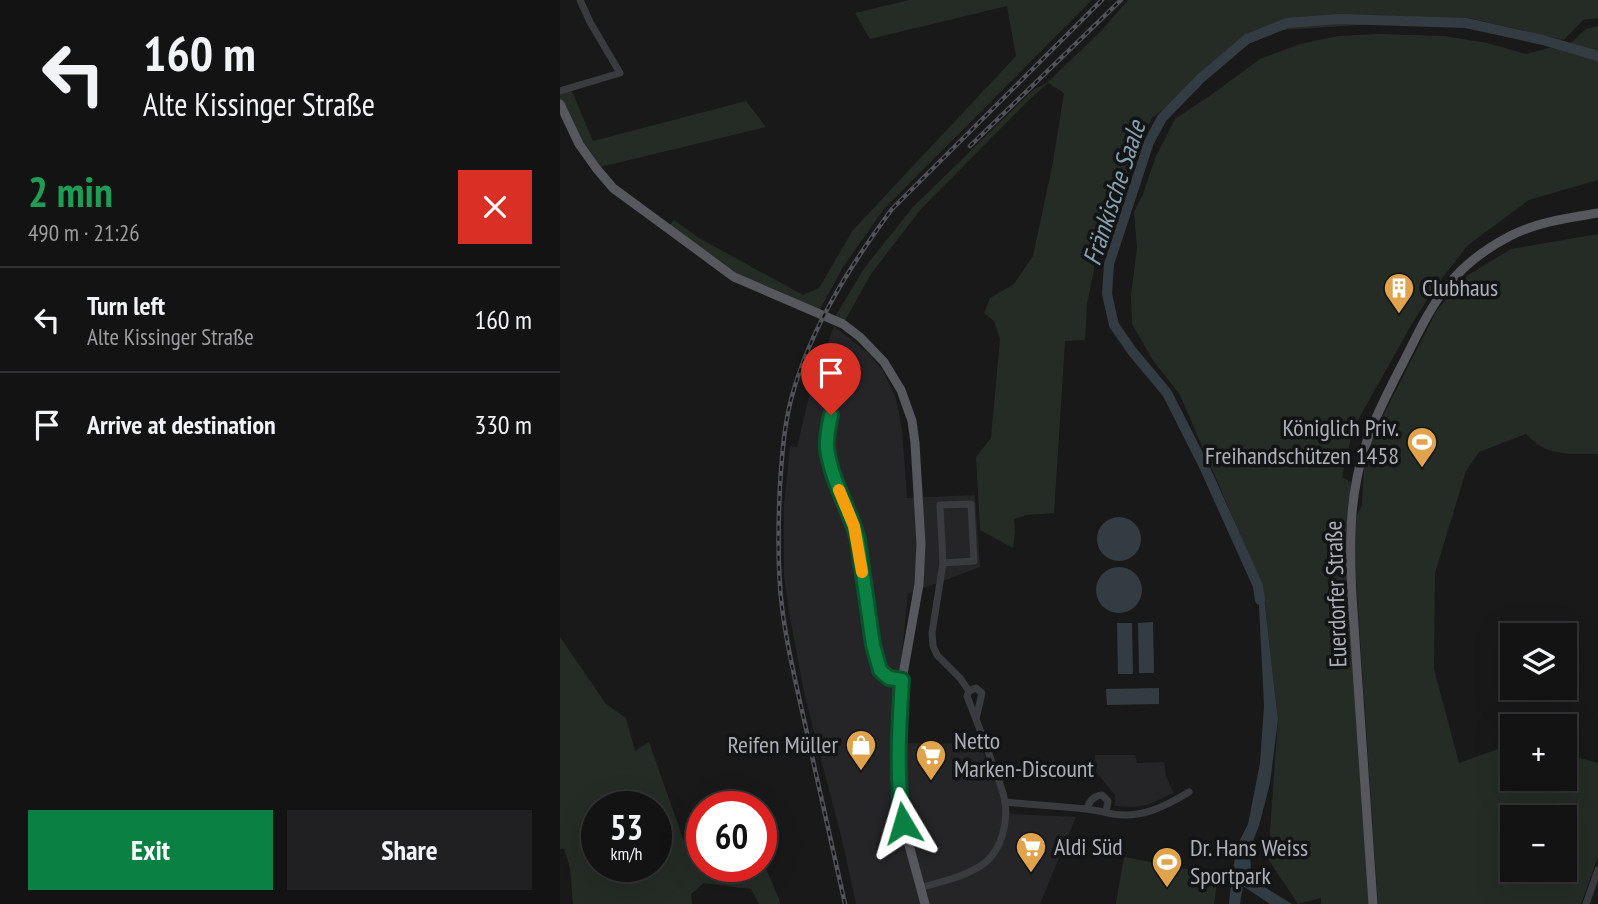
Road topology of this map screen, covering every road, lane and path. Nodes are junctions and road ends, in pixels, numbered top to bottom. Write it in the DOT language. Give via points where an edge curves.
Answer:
graph roads {
  1 [pos="580,0"];
  2 [pos="560,91"];
  3 [pos="561,106"];
  4 [pos="1598,213"];
  5 [pos="848,375"];
  6 [pos="943,563"];
  7 [pos="902,680"];
  8 [pos="968,691"];
  9 [pos="976,719"];
  10 [pos="1189,792"];
  11 [pos="1005,803"];
  12 [pos="1087,809"];
  13 [pos="1106,812"];
  14 [pos="1598,870"];
  15 [pos="920,888"];
  16 [pos="925,904"];
  17 [pos="1373,904"];
  18 [pos="1586,904"];
  1 -- 2 [label="street" via="620,72"];
  3 -- 7 [label="main road" via="579,144 613,188 734,277 842,324 871,348 893,375 912,421 920,522 919,584"];
  4 -- 17 [label="main road, Euerdorfer Straße" via="1512,235 1478,256 1448,285 1397,375 1362,457 1350,545"];
  5 -- 7 [label="street" via="831,415 827,450 858,540 876,657 884,674"];
  6 -- 6 [label="street" via="940,505 971,504 974,561"];
  6 -- 8 [label="street" via="933,646"];
  7 -- 15 [label="main road" via="900,797"];
  8 -- 9 [label="street"];
  8 -- 9 [label="street" via="976,688 982,694"];
  9 -- 11 [label="street"];
  10 -- 13 [label="street" via="1142,813"];
  11 -- 12 [label="street"];
  11 -- 15 [label="street" via="1002,837 988,860 962,875"];
  12 -- 13 [label="street"];
  12 -- 13 [label="street" via="1092,799 1102,795 1108,801"];
  14 -- 18 [label="street"];
  15 -- 16 [label="main road"];
}
